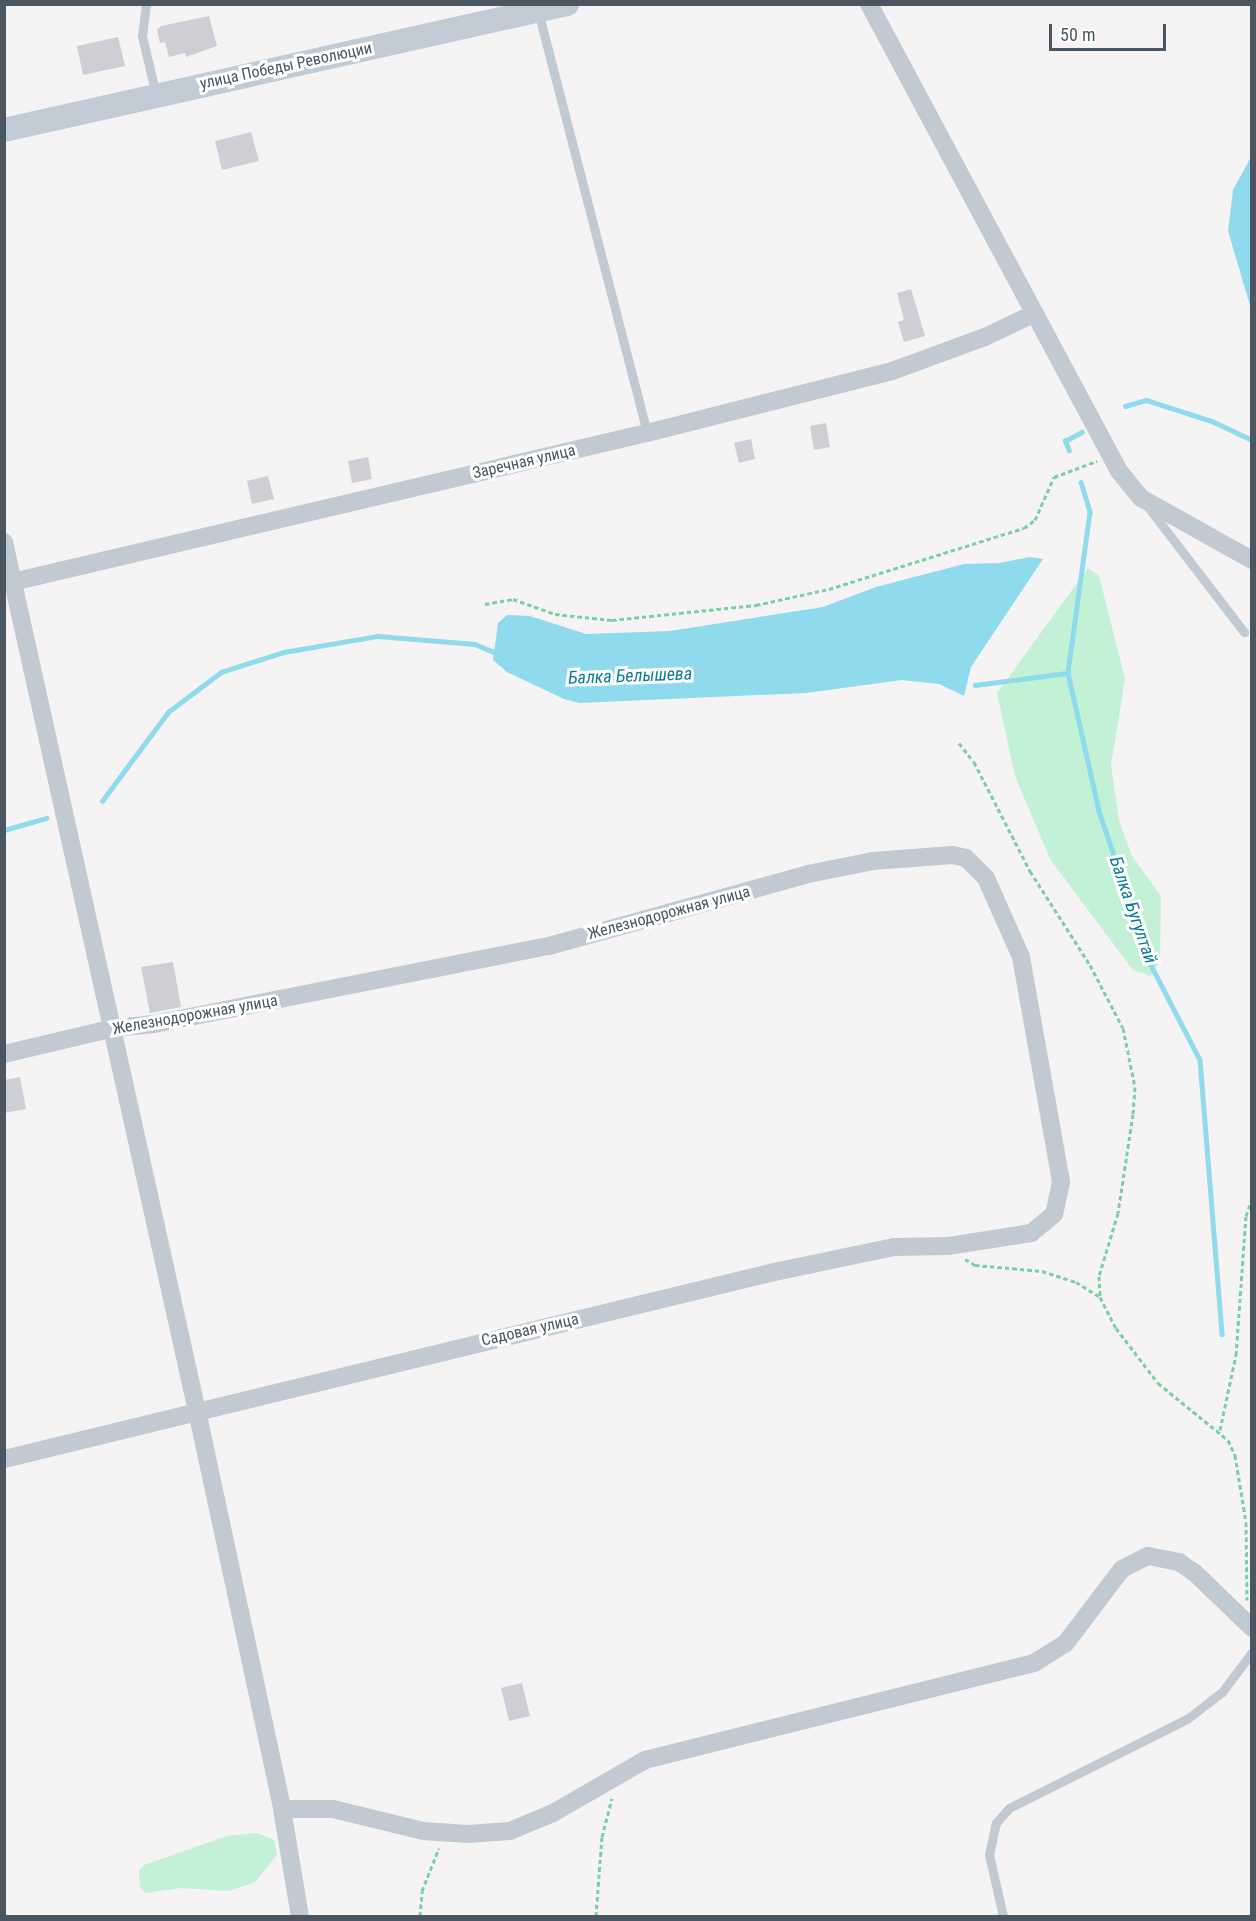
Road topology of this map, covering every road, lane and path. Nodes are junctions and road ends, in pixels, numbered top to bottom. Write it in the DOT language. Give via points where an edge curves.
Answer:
graph roads {
  1 [pos="146,4"];
  2 [pos="567,4"];
  3 [pos="869,4"];
  4 [pos="538,11"];
  5 [pos="156,95"];
  6 [pos="4,130"];
  7 [pos="1035,313"];
  8 [pos="647,433"];
  9 [pos="1113,460"];
  10 [pos="1141,498"];
  11 [pos="4,542"];
  12 [pos="1251,560"];
  13 [pos="9,582"];
  14 [pos="485,604"];
  15 [pos="1244,632"];
  16 [pos="959,743"];
  17 [pos="114,1029"];
  18 [pos="4,1054"];
  19 [pos="1251,1199"];
  20 [pos="1054,1214"];
  21 [pos="949,1246"];
  22 [pos="1100,1297"];
  23 [pos="197,1411"];
  24 [pos="1220,1430"];
  25 [pos="4,1459"];
  26 [pos="1248,1624"];
  27 [pos="1251,1652"];
  28 [pos="622,1771"];
  29 [pos="282,1809"];
  30 [pos="446,1833"];
  31 [pos="300,1917"];
  32 [pos="420,1917"];
  33 [pos="596,1917"];
  34 [pos="1004,1917"];
  1 -- 5 [label="lane" via="142,36"];
  2 -- 4 [label="street, улица Победы Революции"];
  3 -- 7 [label="street"];
  4 -- 5 [label="street, улица Победы Революции"];
  4 -- 8 [label="lane"];
  5 -- 6 [label="street, улица Победы Революции"];
  7 -- 8 [label="street, Заречная улица" via="977,340 892,371"];
  7 -- 9 [label="street"];
  8 -- 13 [label="street, Заречная улица"];
  9 -- 10 [label="street"];
  9 -- 14 [label="path" via="1086,463 1054,477 1035,520 1024,528 818,591 721,610 612,620 555,614 513,600"];
  10 -- 12 [label="street"];
  10 -- 15 [label="lane"];
  11 -- 13 [label="street"];
  13 -- 17 [label="street"];
  16 -- 22 [label="path" via="974,762 1030,871 1095,974 1123,1028 1135,1087 1133,1114 1120,1203 1099,1276"];
  17 -- 18 [label="street, Железнодорожная улица"];
  17 -- 20 [label="street, Железнодорожная улица" via="549,946 808,874 873,861 952,855 966,858 986,878 1021,957 1061,1182"];
  17 -- 23 [label="street"];
  19 -- 24 [label="path" via="1245,1216 1236,1355"];
  20 -- 21 [label="street, Садовая улица" via="1031,1233"];
  21 -- 22 [label="path" via="975,1265 1042,1271 1076,1282"];
  21 -- 23 [label="street, Садовая улица" via="894,1247 774,1272"];
  22 -- 24 [label="path" via="1116,1328 1158,1383 1172,1398"];
  23 -- 25 [label="street, Садовая улица"];
  23 -- 29 [label="street"];
  24 -- 26 [label="path" via="1235,1455 1241,1484 1248,1557"];
  26 -- 28 [label="street" via="1179,1562 1148,1556 1122,1569 1065,1644 1034,1663 704,1743"];
  27 -- 34 [label="lane" via="1222,1692 1187,1719 1009,1808 996,1823 989,1855"];
  28 -- 30 [label="street" via="553,1813 510,1831"];
  28 -- 33 [label="path" via="602,1837"];
  29 -- 30 [label="street" via="333,1809 398,1826"];
  29 -- 31 [label="street"];
  30 -- 32 [label="path" via="425,1882"];
}
